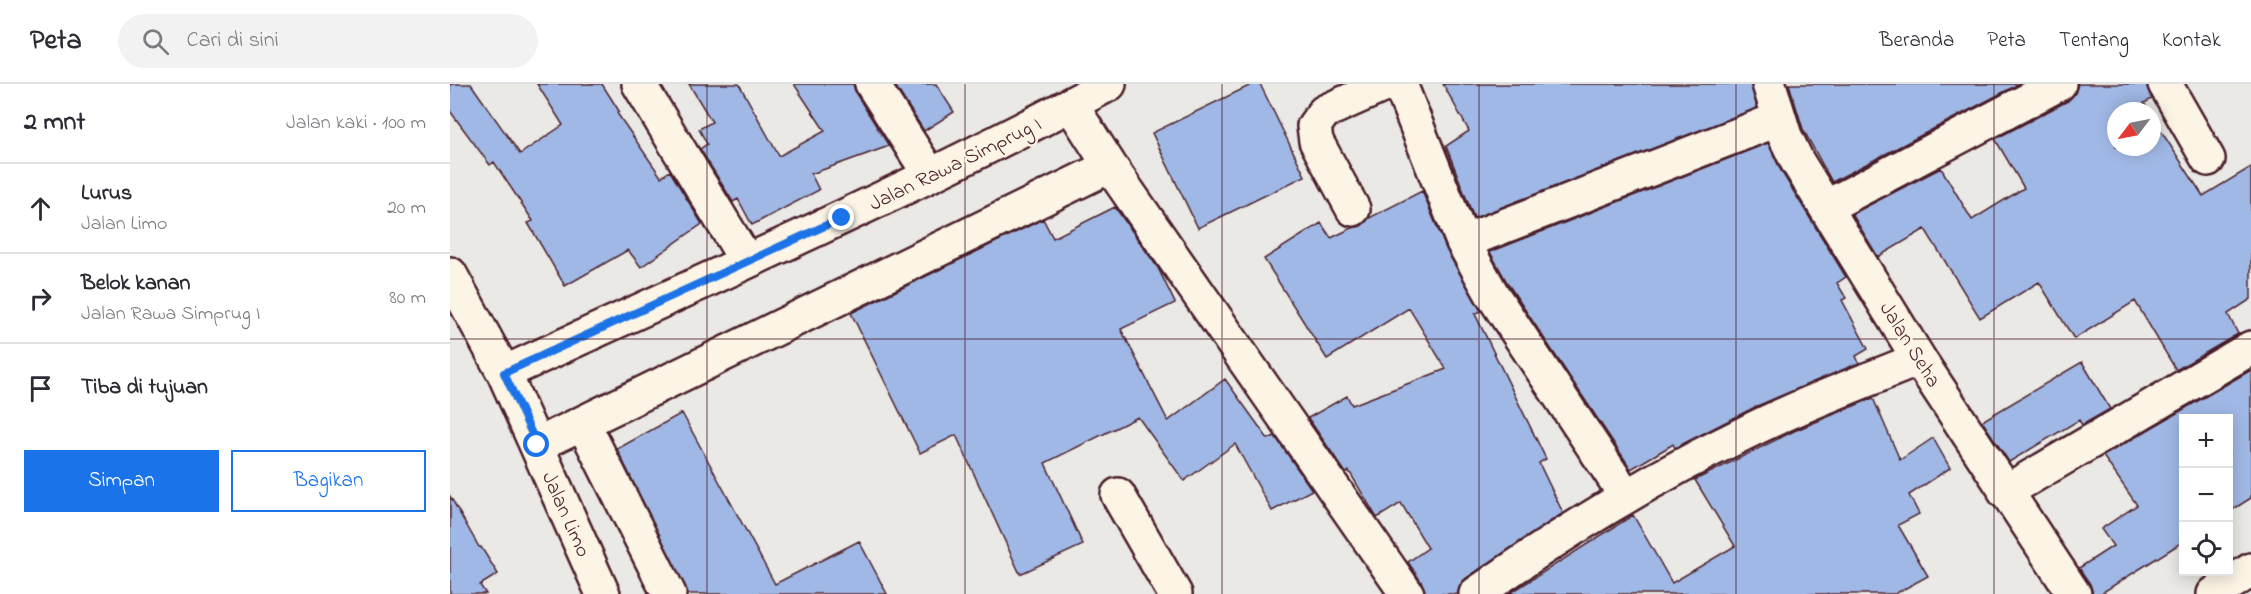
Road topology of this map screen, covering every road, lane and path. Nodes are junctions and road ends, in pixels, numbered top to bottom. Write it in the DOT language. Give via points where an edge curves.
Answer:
graph roads {
  1 [pos="639,84"];
  2 [pos="872,84"];
  3 [pos="1387,84"];
  4 [pos="1400,84"];
  5 [pos="1769,84"];
  6 [pos="2059,84"];
  7 [pos="2165,84"];
  8 [pos="1103,85"];
  9 [pos="1071,105"];
  10 [pos="1779,119"];
  11 [pos="2208,159"];
  12 [pos="1110,166"];
  13 [pos="930,176"];
  14 [pos="1826,207"];
  15 [pos="1353,209"];
  16 [pos="1463,242"];
  17 [pos="746,260"];
  18 [pos="450,274"];
  19 [pos="2251,348"];
  20 [pos="1919,358"];
  21 [pos="504,373"];
  22 [pos="583,423"];
  23 [pos="537,445"];
  24 [pos="2006,492"];
  25 [pos="1118,495"];
  26 [pos="1626,496"];
  27 [pos="2251,570"];
  28 [pos="603,594"];
  29 [pos="669,594"];
  30 [pos="1175,594"];
  31 [pos="1407,594"];
  32 [pos="1476,594"];
  33 [pos="2074,594"];
  34 [pos="2214,594"];
  1 -- 17 [label="street"];
  2 -- 13 [label="street"];
  3 -- 15 [label="street" via="1324,112 1314,126 1316,141"];
  4 -- 16 [label="street"];
  5 -- 10 [label="street, Jalan Seha"];
  6 -- 14 [label="street"];
  7 -- 11 [label="street"];
  8 -- 9 [label="street, Jalan Rawa Simprug I"];
  9 -- 12 [label="street"];
  9 -- 13 [label="street, Jalan Rawa Simprug I"];
  10 -- 14 [label="street, Jalan Seha" via="1797,161"];
  10 -- 16 [label="street"];
  12 -- 22 [label="street"];
  12 -- 31 [label="street"];
  13 -- 17 [label="street, Jalan Rawa Simprug I"];
  14 -- 20 [label="street, Jalan Seha"];
  16 -- 26 [label="street" via="1492,294"];
  17 -- 21 [label="street, Jalan Rawa Simprug I"];
  18 -- 21 [label="street, Jalan Limo"];
  19 -- 24 [label="street"];
  20 -- 24 [label="street, Jalan Seha"];
  20 -- 26 [label="street" via="1742,434"];
  21 -- 23 [label="street, Jalan Limo"];
  22 -- 23 [label="street"];
  22 -- 29 [label="street"];
  23 -- 28 [label="street, Jalan Limo"];
  24 -- 33 [label="street, Jalan Seha"];
  25 -- 30 [label="street"];
  26 -- 32 [label="street"];
  27 -- 34 [label="street"];
}
